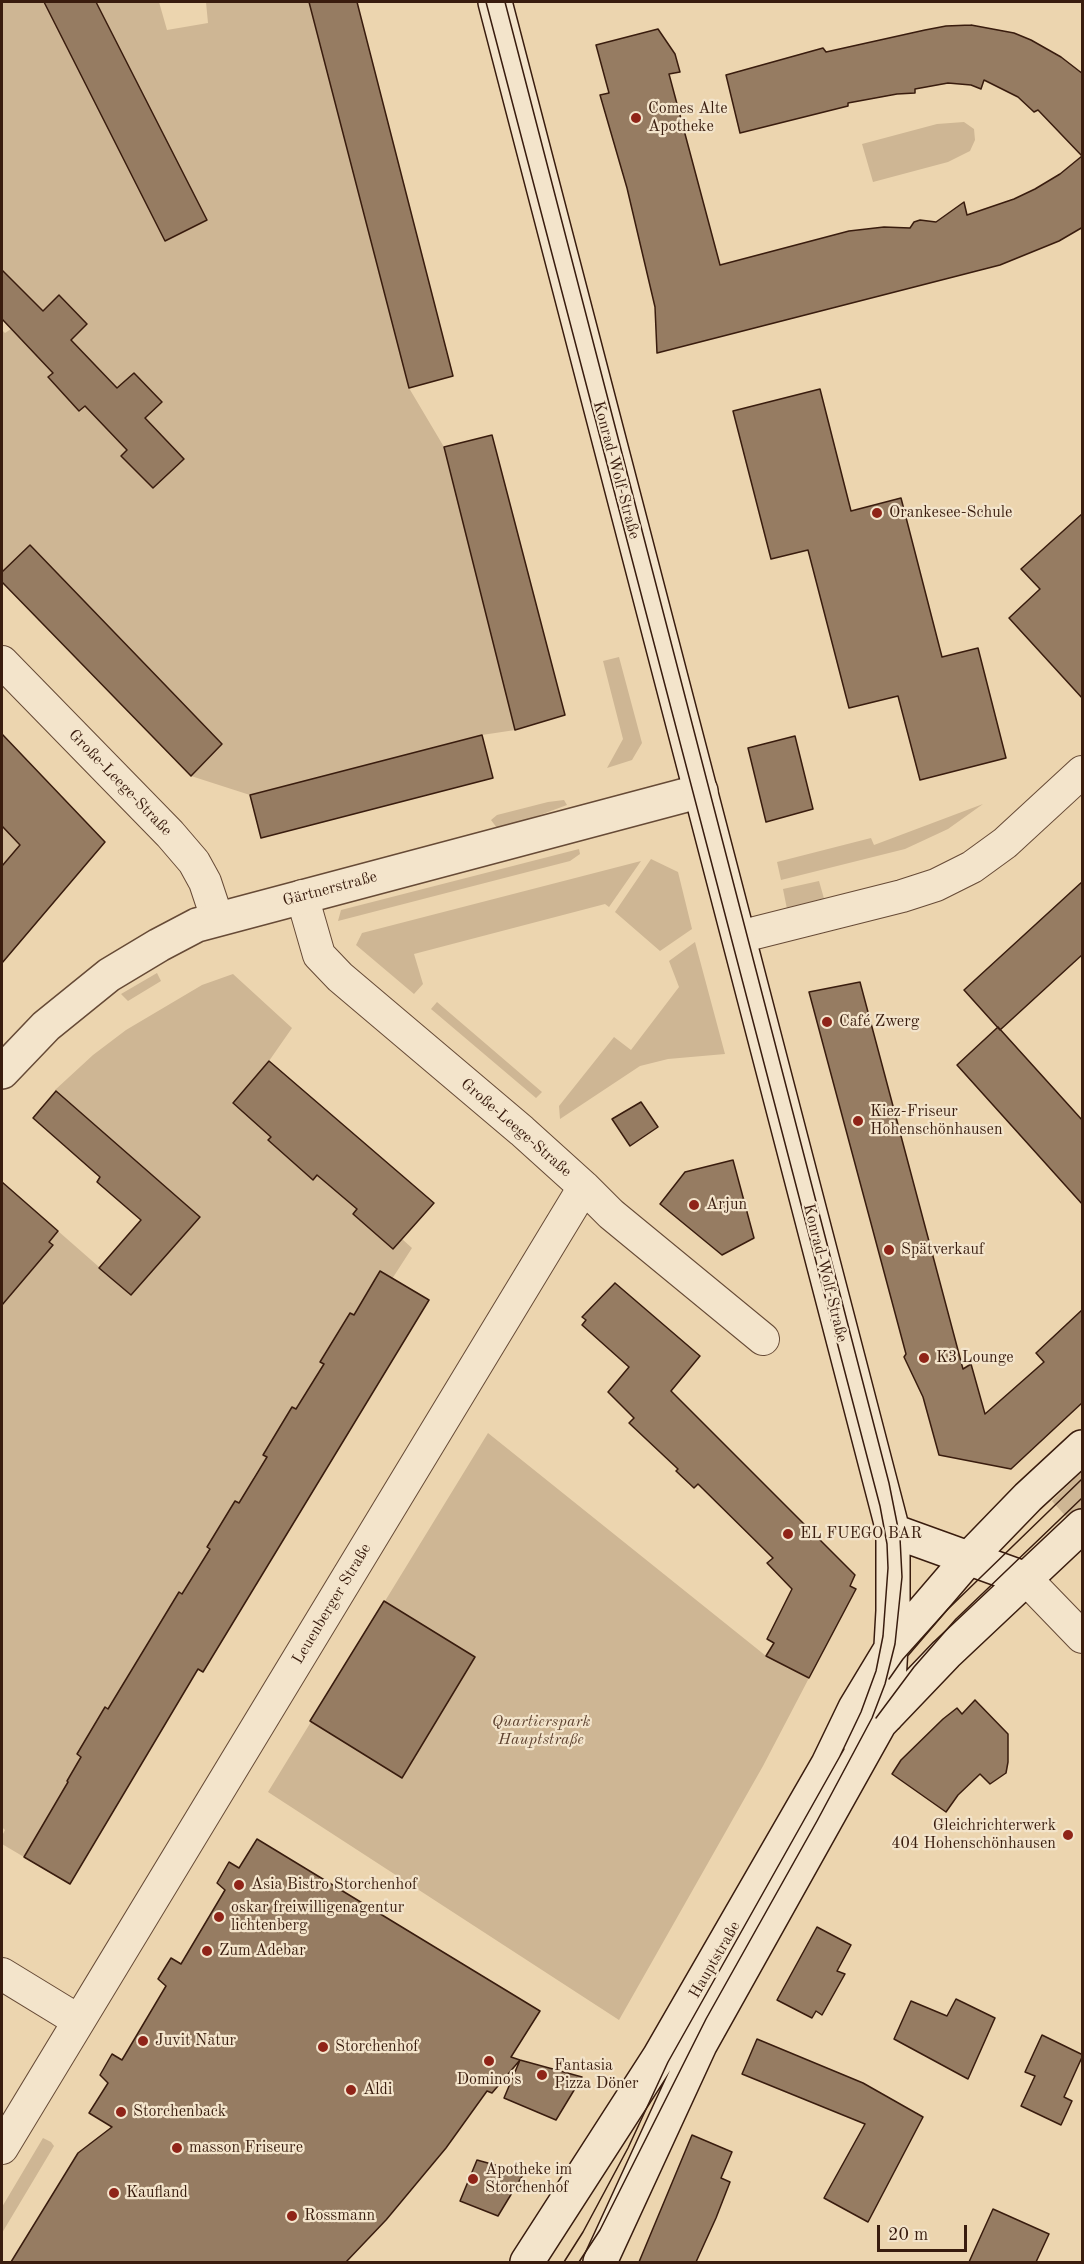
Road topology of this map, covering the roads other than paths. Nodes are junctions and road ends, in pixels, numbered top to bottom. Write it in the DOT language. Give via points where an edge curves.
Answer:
graph roads {
  1 [pos="495,2"];
  2 [pos="2,662"];
  3 [pos="1083,772"];
  4 [pos="701,791"];
  5 [pos="302,896"];
  6 [pos="217,918"];
  7 [pos="739,937"];
  8 [pos="2,1072"];
  9 [pos="584,1187"];
  10 [pos="763,1339"];
  11 [pos="1083,1447"];
  12 [pos="1083,1526"];
  13 [pos="893,1531"];
  14 [pos="968,1559"];
  15 [pos="1026,1579"];
  16 [pos="1083,1637"];
  17 [pos="890,1650"];
  18 [pos="887,1716"];
  19 [pos="2,1974"];
  20 [pos="79,2021"];
  21 [pos="673,2065"];
  22 [pos="2,2148"];
  23 [pos="528,2262"];
  24 [pos="600,2262"];
  1 -- 4 [label="main road, Konrad-Wolf-Straße"];
  2 -- 6 [label="street, Große-Leege-Straße" via="188,855 205,882"];
  3 -- 7 [label="street" via="1005,843 972,867 936,885"];
  4 -- 5 [label="main road, Gärtnerstraße"];
  4 -- 7 [label="main road, Konrad-Wolf-Straße"];
  5 -- 6 [label="main road, Gärtnerstraße"];
  5 -- 9 [label="street, Große-Leege-Straße" via="319,955 340,977"];
  6 -- 8 [label="main road, Gärtnerstraße" via="159,945 109,975 46,1026"];
  7 -- 13 [label="main road, Konrad-Wolf-Straße"];
  9 -- 10 [label="street, Große-Leege-Straße" via="611,1214"];
  9 -- 20 [label="street, Leuenberger Straße"];
  11 -- 14 [label="main road, Hauptstraße"];
  12 -- 15 [label="main road, Hauptstraße"];
  13 -- 14 [label="main road"];
  13 -- 17 [label="main road, Hauptstraße"];
  14 -- 15 [label="main road"];
  14 -- 17 [label="main road, Hauptstraße"];
  15 -- 16 [label="street"];
  15 -- 18 [label="main road, Hauptstraße"];
  17 -- 18 [label="main road, Hauptstraße"];
  17 -- 21 [label="main road, Hauptstraße" via="855,1708"];
  18 -- 21 [label="main road, Hauptstraße"];
  19 -- 20 [label="street"];
  20 -- 22 [label="street, Leuenberger Straße"];
  21 -- 23 [label="main road, Hauptstraße"];
  21 -- 24 [label="main road, Hauptstraße"];
}
